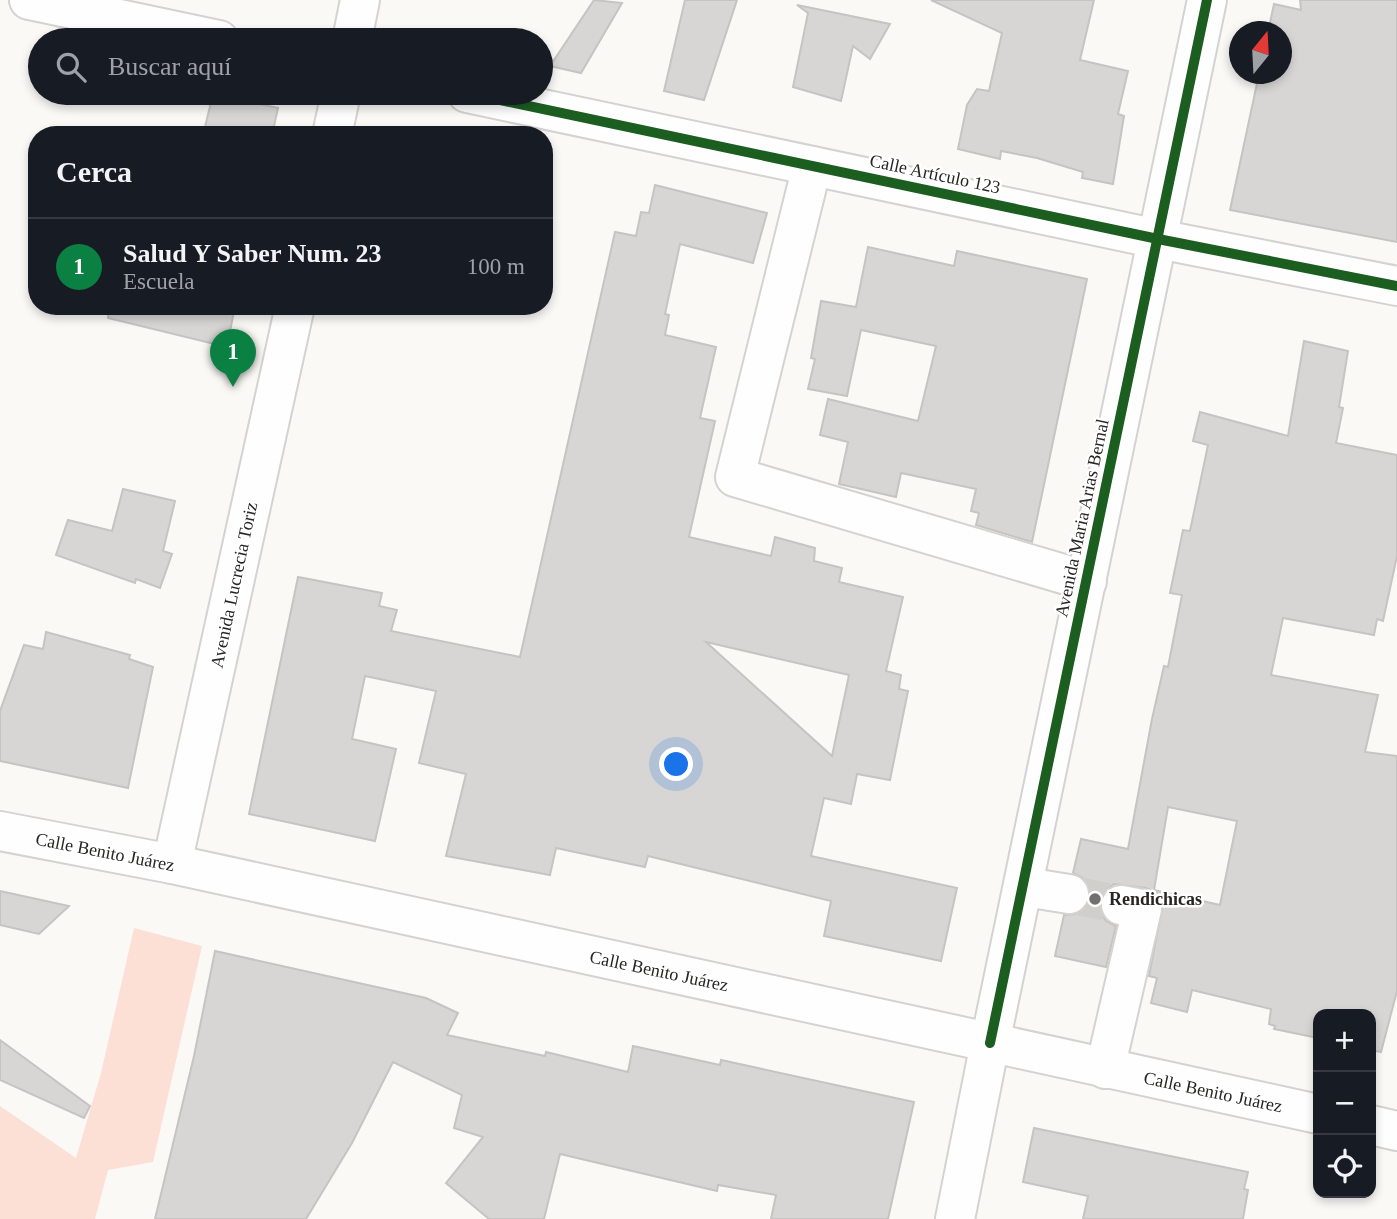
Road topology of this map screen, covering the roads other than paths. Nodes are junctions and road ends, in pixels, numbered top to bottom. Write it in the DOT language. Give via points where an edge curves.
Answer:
graph roads {
  1 [pos="29,0"];
  2 [pos="360,0"];
  3 [pos="1207,0"];
  4 [pos="162,28"];
  5 [pos="354,28"];
  6 [pos="338,105"];
  7 [pos="524,105"];
  8 [pos="334,126"];
  9 [pos="812,166"];
  10 [pos="1158,239"];
  11 [pos="1397,286"];
  12 [pos="293,315"];
  13 [pos="1087,581"];
  14 [pos="0,831"];
  15 [pos="172,864"];
  16 [pos="1025,887"];
  17 [pos="1069,894"];
  18 [pos="1121,905"];
  19 [pos="990,1043"];
  20 [pos="1105,1069"];
  21 [pos="1313,1113"];
  22 [pos="1376,1126"];
  23 [pos="1397,1130"];
  24 [pos="955,1219"];
  1 -- 4 [label="street"];
  2 -- 5 [label="street"];
  3 -- 10 [label="street, Avenida Maria Arias Bernal"];
  6 -- 8 [label="street"];
  7 -- 9 [label="street, Calle Artículo 123"];
  9 -- 10 [label="street, Calle Artículo 123"];
  9 -- 13 [label="street" via="735,477"];
  10 -- 11 [label="street, Calle Artículo 123"];
  10 -- 13 [label="street, Avenida Maria Arias Bernal"];
  12 -- 15 [label="street, Avenida Lucrecia Toriz"];
  13 -- 16 [label="street, Avenida Maria Arias Bernal"];
  14 -- 15 [label="street, Calle Benito Juárez"];
  15 -- 19 [label="street, Calle Benito Juárez"];
  16 -- 17 [label="street"];
  16 -- 19 [label="street, Avenida Maria Arias Bernal"];
  18 -- 20 [label="street" via="1142,909"];
  19 -- 20 [label="street, Calle Benito Juárez"];
  19 -- 24 [label="street, Avenida Maria Arias Bernal"];
  20 -- 21 [label="street, Calle Benito Juárez"];
  22 -- 23 [label="street"];
}
